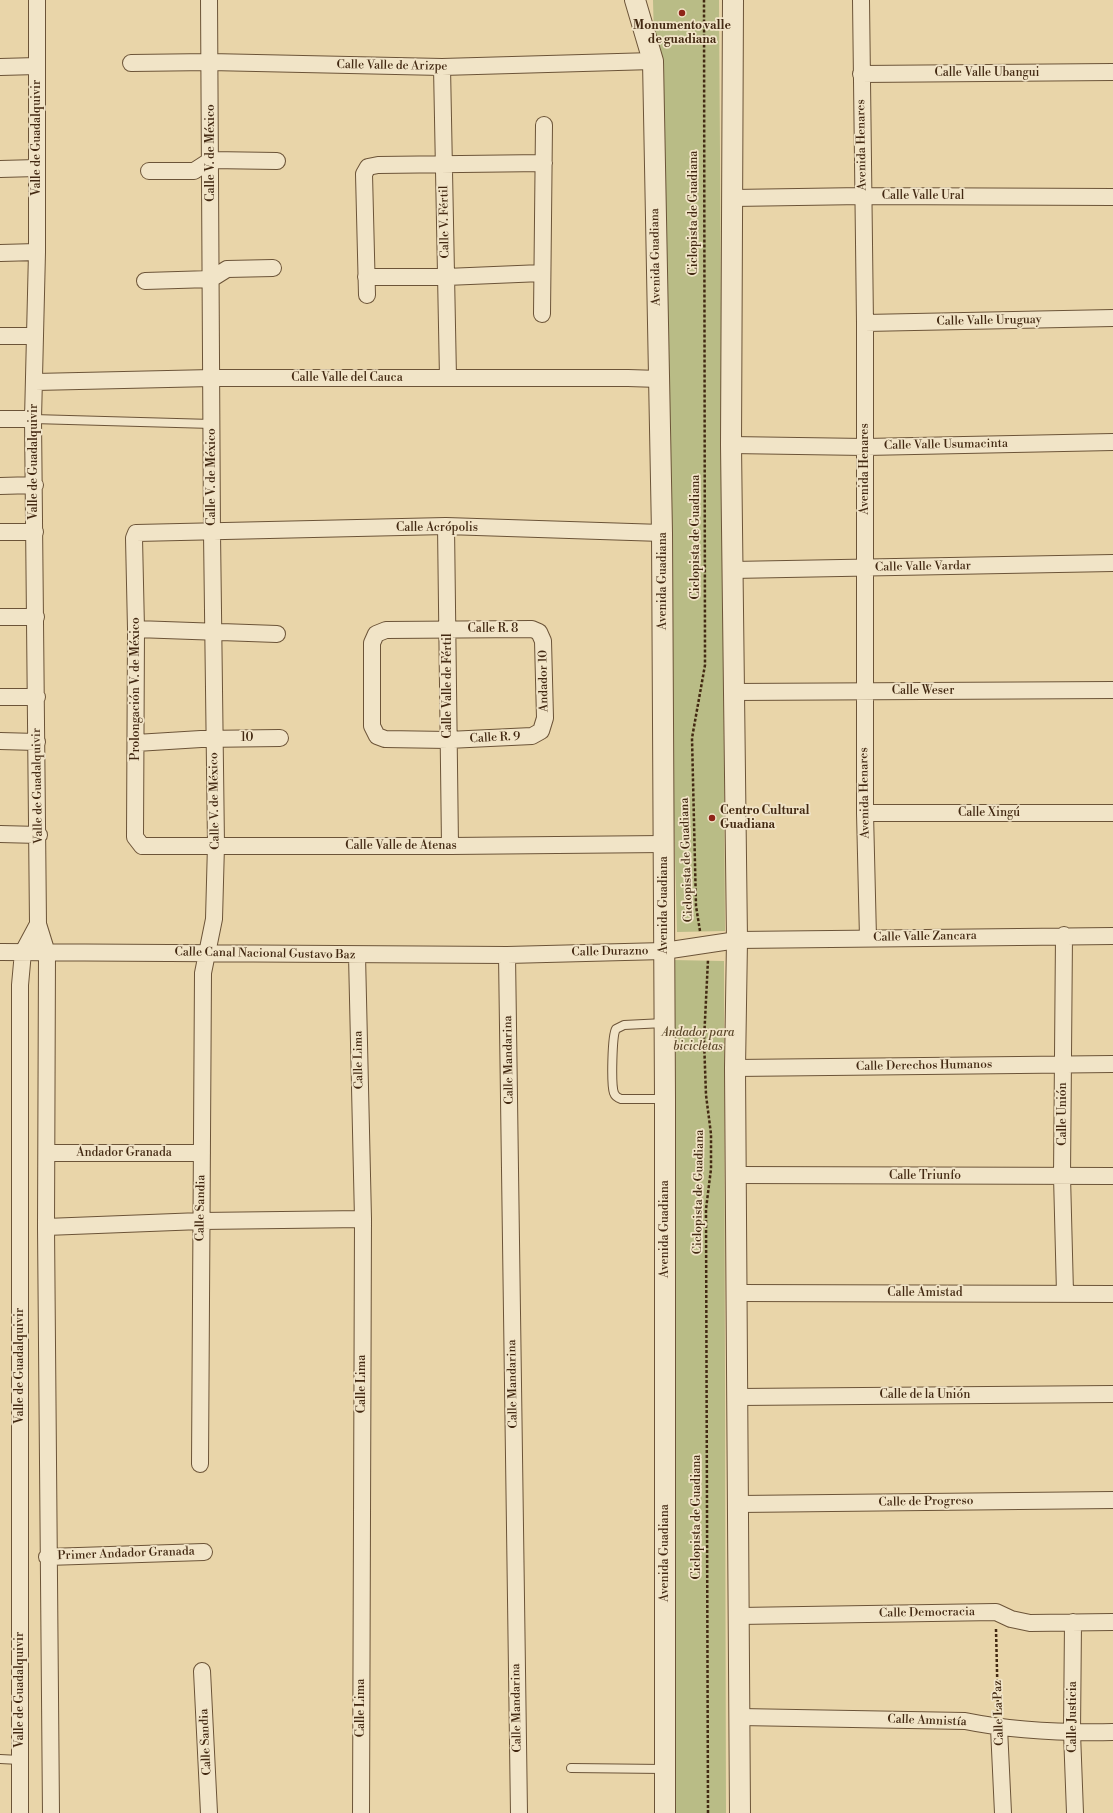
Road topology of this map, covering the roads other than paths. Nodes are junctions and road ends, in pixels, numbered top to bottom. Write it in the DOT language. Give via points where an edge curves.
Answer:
graph roads {
  1 [pos="37,0"];
  2 [pos="210,0"];
  3 [pos="635,0"];
  4 [pos="734,0"];
  5 [pos="861,0"];
  6 [pos="653,61"];
  7 [pos="210,62"];
  8 [pos="131,63"];
  9 [pos="37,66"];
  10 [pos="0,67"];
  11 [pos="442,67"];
  12 [pos="1113,72"];
  13 [pos="861,74"];
  14 [pos="544,125"];
  15 [pos="211,160"];
  16 [pos="277,161"];
  17 [pos="544,163"];
  18 [pos="445,165"];
  19 [pos="37,168"];
  20 [pos="0,169"];
  21 [pos="149,171"];
  22 [pos="863,196"];
  23 [pos="1113,197"];
  24 [pos="733,198"];
  25 [pos="37,252"];
  26 [pos="0,253"];
  27 [pos="273,268"];
  28 [pos="542,272"];
  29 [pos="366,277"];
  30 [pos="446,277"];
  31 [pos="211,279"];
  32 [pos="145,281"];
  33 [pos="367,295"];
  34 [pos="542,314"];
  35 [pos="1113,318"];
  36 [pos="865,323"];
  37 [pos="0,336"];
  38 [pos="35,336"];
  39 [pos="212,378"];
  40 [pos="448,378"];
  41 [pos="659,379"];
  42 [pos="35,382"];
  43 [pos="0,419"];
  44 [pos="33,419"];
  45 [pos="212,424"];
  46 [pos="1113,442"];
  47 [pos="731,445"];
  48 [pos="865,447"];
  49 [pos="35,485"];
  50 [pos="0,486"];
  51 [pos="446,526"];
  52 [pos="0,532"];
  53 [pos="35,532"];
  54 [pos="136,533"];
  55 [pos="212,533"];
  56 [pos="662,533"];
  57 [pos="1113,563"];
  58 [pos="864,568"];
  59 [pos="732,570"];
  60 [pos="0,617"];
  61 [pos="36,617"];
  62 [pos="136,629"];
  63 [pos="448,630"];
  64 [pos="213,631"];
  65 [pos="539,632"];
  66 [pos="277,634"];
  67 [pos="1113,690"];
  68 [pos="864,691"];
  69 [pos="733,692"];
  70 [pos="0,696"];
  71 [pos="37,697"];
  72 [pos="541,731"];
  73 [pos="377,736"];
  74 [pos="215,738"];
  75 [pos="280,738"];
  76 [pos="448,740"];
  77 [pos="0,742"];
  78 [pos="37,742"];
  79 [pos="136,743"];
  80 [pos="865,813"];
  81 [pos="1113,813"];
  82 [pos="0,834"];
  83 [pos="39,835"];
  84 [pos="139,844"];
  85 [pos="664,844"];
  86 [pos="216,845"];
  87 [pos="450,846"];
  88 [pos="38,924"];
  89 [pos="1064,935"];
  90 [pos="1113,936"];
  91 [pos="868,938"];
  92 [pos="737,940"];
  93 [pos="664,951"];
  94 [pos="0,952"];
  95 [pos="23,952"];
  96 [pos="47,952"];
  97 [pos="208,952"];
  98 [pos="507,954"];
  99 [pos="357,955"];
  100 [pos="664,1023"];
  101 [pos="1063,1064"];
  102 [pos="1113,1064"];
  103 [pos="735,1068"];
  104 [pos="666,1099"];
  105 [pos="47,1153"];
  106 [pos="202,1153"];
  107 [pos="736,1176"];
  108 [pos="1062,1176"];
  109 [pos="1113,1176"];
  110 [pos="363,1219"];
  111 [pos="201,1221"];
  112 [pos="46,1227"];
  113 [pos="1065,1293"];
  114 [pos="738,1294"];
  115 [pos="1113,1294"];
  116 [pos="1113,1394"];
  117 [pos="738,1397"];
  118 [pos="200,1464"];
  119 [pos="1113,1500"];
  120 [pos="739,1504"];
  121 [pos="204,1552"];
  122 [pos="47,1557"];
  123 [pos="739,1616"];
  124 [pos="1073,1622"];
  125 [pos="1113,1622"];
  126 [pos="202,1671"];
  127 [pos="740,1718"];
  128 [pos="999,1728"];
  129 [pos="1113,1732"];
  130 [pos="1072,1733"];
  131 [pos="0,1759"];
  132 [pos="20,1760"];
  133 [pos="571,1768"];
  134 [pos="665,1769"];
  135 [pos="20,1813"];
  136 [pos="51,1813"];
  137 [pos="209,1813"];
  138 [pos="361,1813"];
  139 [pos="519,1813"];
  140 [pos="665,1813"];
  141 [pos="740,1813"];
  142 [pos="1003,1813"];
  143 [pos="1075,1813"];
  1 -- 9 [label="street, Valle de Guadalquivir"];
  2 -- 7 [label="street, Calle V. de México"];
  3 -- 6 [label="street, Avenida Guadiana"];
  4 -- 24 [label="street"];
  5 -- 13 [label="street, Avenida Henares"];
  6 -- 11 [label="street, Calle Valle de Arizpe"];
  6 -- 41 [label="street, Avenida Guadiana"];
  7 -- 8 [label="street, Calle Valle de Arizpe"];
  7 -- 11 [label="street, Calle Valle de Arizpe"];
  7 -- 15 [label="street, Calle V. de México"];
  9 -- 10 [label="street"];
  9 -- 19 [label="street, Valle de Guadalquivir"];
  11 -- 18 [label="street, Calle V. Fértil"];
  12 -- 13 [label="street, Calle Valle Ubangui"];
  13 -- 22 [label="street, Avenida Henares"];
  14 -- 17 [label="street"];
  15 -- 16 [label="street"];
  15 -- 21 [label="street" via="194,171"];
  15 -- 31 [label="street, Calle V. de México"];
  17 -- 18 [label="street"];
  17 -- 28 [label="street"];
  18 -- 29 [label="street" via="368,167 364,174"];
  18 -- 30 [label="street, Calle V. Fértil"];
  19 -- 20 [label="street"];
  19 -- 25 [label="street, Valle de Guadalquivir"];
  22 -- 23 [label="street, Calle Valle Ural"];
  22 -- 24 [label="street, Calle Valle Ural"];
  22 -- 36 [label="street, Avenida Henares"];
  24 -- 47 [label="street"];
  25 -- 26 [label="street"];
  25 -- 38 [label="street, Valle de Guadalquivir"];
  27 -- 31 [label="street" via="226,269"];
  28 -- 30 [label="street"];
  28 -- 34 [label="street"];
  29 -- 30 [label="street"];
  29 -- 33 [label="street"];
  30 -- 40 [label="street, Calle V. Fértil"];
  31 -- 32 [label="street"];
  31 -- 39 [label="street, Calle V. de México"];
  35 -- 36 [label="street, Calle Valle Uruguay"];
  36 -- 48 [label="street, Avenida Henares"];
  37 -- 38 [label="street"];
  38 -- 42 [label="street, Valle de Guadalquivir"];
  39 -- 40 [label="street, Calle Valle del Cauca"];
  39 -- 42 [label="street, Calle Valle del Cauca"];
  39 -- 45 [label="street, Calle V. de México"];
  40 -- 41 [label="street, Calle Valle del Cauca"];
  41 -- 56 [label="street, Avenida Guadiana"];
  42 -- 44 [label="street, Valle de Guadalquivir"];
  43 -- 44 [label="street"];
  44 -- 45 [label="lane"];
  44 -- 49 [label="street, Valle de Guadalquivir"];
  45 -- 55 [label="street, Calle V. de México"];
  46 -- 48 [label="street, Calle Valle Usumacinta"];
  47 -- 48 [label="street, Calle Valle Usumacinta"];
  47 -- 59 [label="street"];
  48 -- 58 [label="street, Avenida Henares"];
  49 -- 50 [label="street"];
  49 -- 53 [label="street, Valle de Guadalquivir"];
  51 -- 55 [label="street, Calle Acrópolis"];
  51 -- 56 [label="street, Calle Acrópolis"];
  51 -- 63 [label="street, Calle Valle de Fértil"];
  52 -- 53 [label="street"];
  53 -- 61 [label="street, Valle de Guadalquivir"];
  54 -- 55 [label="street, Calle Acrópolis"];
  54 -- 62 [label="street, Prolongación V. de México"];
  55 -- 64 [label="street, Calle V. de México"];
  56 -- 85 [label="street, Avenida Guadiana"];
  57 -- 58 [label="street, Calle Valle Vardar"];
  58 -- 59 [label="street, Calle Valle Vardar"];
  58 -- 68 [label="street, Avenida Henares"];
  59 -- 69 [label="street"];
  60 -- 61 [label="street"];
  61 -- 71 [label="street, Valle de Guadalquivir"];
  62 -- 64 [label="street"];
  62 -- 79 [label="street, Prolongación V. de México"];
  63 -- 65 [label="street, Calle R. 8" via="532,629"];
  63 -- 73 [label="street, Calle R. 8" via="386,630 376,634 372,643 372,718"];
  63 -- 76 [label="street, Calle Valle de Fértil"];
  64 -- 66 [label="street"];
  64 -- 74 [label="street, Calle V. de México"];
  65 -- 72 [label="street, Andador 10" via="544,641 545,718"];
  67 -- 68 [label="street, Calle Weser"];
  68 -- 69 [label="street, Calle Weser"];
  68 -- 80 [label="street, Avenida Henares"];
  69 -- 92 [label="street"];
  70 -- 71 [label="street"];
  71 -- 78 [label="street, Valle de Guadalquivir"];
  72 -- 76 [label="street, Calle R. 9" via="532,736"];
  73 -- 76 [label="street, Calle R. 9" via="385,739"];
  74 -- 75 [label="street, 10"];
  74 -- 79 [label="street"];
  74 -- 86 [label="street, Calle V. de México"];
  76 -- 87 [label="street, Calle Valle de Fértil"];
  77 -- 78 [label="street"];
  78 -- 83 [label="street, Valle de Guadalquivir"];
  79 -- 84 [label="street, Prolongación V. de México" via="135,837"];
  80 -- 81 [label="street, Calle Xingú"];
  80 -- 91 [label="street, Avenida Henares"];
  82 -- 83 [label="street"];
  83 -- 88 [label="street, Valle de Guadalquivir"];
  84 -- 86 [label="street, Calle Valle de Atenas"];
  85 -- 87 [label="street, Calle Valle de Atenas"];
  85 -- 93 [label="street, Avenida Guadiana"];
  86 -- 87 [label="street, Calle Valle de Atenas"];
  86 -- 97 [label="street, Calle V. de México" via="214,919"];
  88 -- 95 [label="street, Valle de Guadalquivir"];
  88 -- 96 [label="street, Valle de Guadalquivir"];
  89 -- 90 [label="street, Calle Valle Zancara"];
  89 -- 91 [label="street, Calle Valle Zancara"];
  89 -- 101 [label="street, Calle Unión"];
  91 -- 92 [label="street, Calle Valle Zancara"];
  92 -- 93 [label="street, Calle Durazno"];
  92 -- 103 [label="street"];
  93 -- 98 [label="street, Calle Durazno"];
  93 -- 100 [label="street, Avenida Guadiana"];
  94 -- 95 [label="street"];
  95 -- 96 [label="street, Calle Canal Nacional Gustavo Baz"];
  95 -- 132 [label="street, Valle de Guadalquivir" via="20,985"];
  96 -- 97 [label="street, Calle Canal Nacional Gustavo Baz"];
  96 -- 105 [label="street, Valle de Guadalquivir"];
  97 -- 99 [label="street, Calle Canal Nacional Gustavo Baz"];
  97 -- 106 [label="street, Calle Sandia" via="203,972"];
  98 -- 99 [label="street, Calle Canal Nacional Gustavo Baz"];
  98 -- 139 [label="street, Calle Mandarina"];
  99 -- 110 [label="street, Calle Lima"];
  100 -- 104 [label="street, Avenida Guadiana"];
  100 -- 104 [label="lane" via="624,1025 616,1029 613,1037 613,1088 616,1097 621,1099"];
  101 -- 102 [label="street, Calle Derechos Humanos"];
  101 -- 103 [label="street, Calle Derechos Humanos"];
  101 -- 108 [label="street, Calle Unión"];
  103 -- 107 [label="street"];
  104 -- 134 [label="street, Avenida Guadiana"];
  105 -- 106 [label="street, Andador Granada"];
  105 -- 112 [label="street, Valle de Guadalquivir"];
  106 -- 111 [label="street, Calle Sandia"];
  107 -- 108 [label="street, Calle Triunfo"];
  107 -- 114 [label="street"];
  108 -- 109 [label="street, Calle Triunfo"];
  108 -- 113 [label="street, Calle Unión"];
  110 -- 111 [label="street"];
  110 -- 138 [label="street, Calle Lima"];
  111 -- 112 [label="street"];
  111 -- 118 [label="street, Calle Sandia"];
  112 -- 122 [label="street, Valle de Guadalquivir"];
  113 -- 114 [label="street, Calle Amistad"];
  113 -- 115 [label="street, Calle Amistad"];
  114 -- 117 [label="street"];
  116 -- 117 [label="street, Calle de la Unión"];
  117 -- 120 [label="street"];
  119 -- 120 [label="street, Calle de Progreso"];
  120 -- 123 [label="street"];
  121 -- 122 [label="street, Primer Andador Granada"];
  122 -- 136 [label="street, Valle de Guadalquivir"];
  123 -- 124 [label="street, Calle Democracia" via="996,1612 1011,1619 1030,1623"];
  123 -- 127 [label="street"];
  124 -- 125 [label="street, Calle Democracia"];
  124 -- 130 [label="street, Calle Justicia"];
  126 -- 137 [label="street, Calle Sandia"];
  127 -- 128 [label="street, Calle Amnistía" via="965,1721"];
  127 -- 141 [label="street"];
  128 -- 130 [label="street, Calle Amnistía"];
  128 -- 142 [label="street, Calle La Paz"];
  129 -- 130 [label="street, Calle Amnistía"];
  130 -- 143 [label="street, Calle Justicia"];
  131 -- 132 [label="lane"];
  132 -- 135 [label="street, Valle de Guadalquivir"];
  133 -- 134 [label="lane"];
  134 -- 140 [label="street, Avenida Guadiana"];
}
